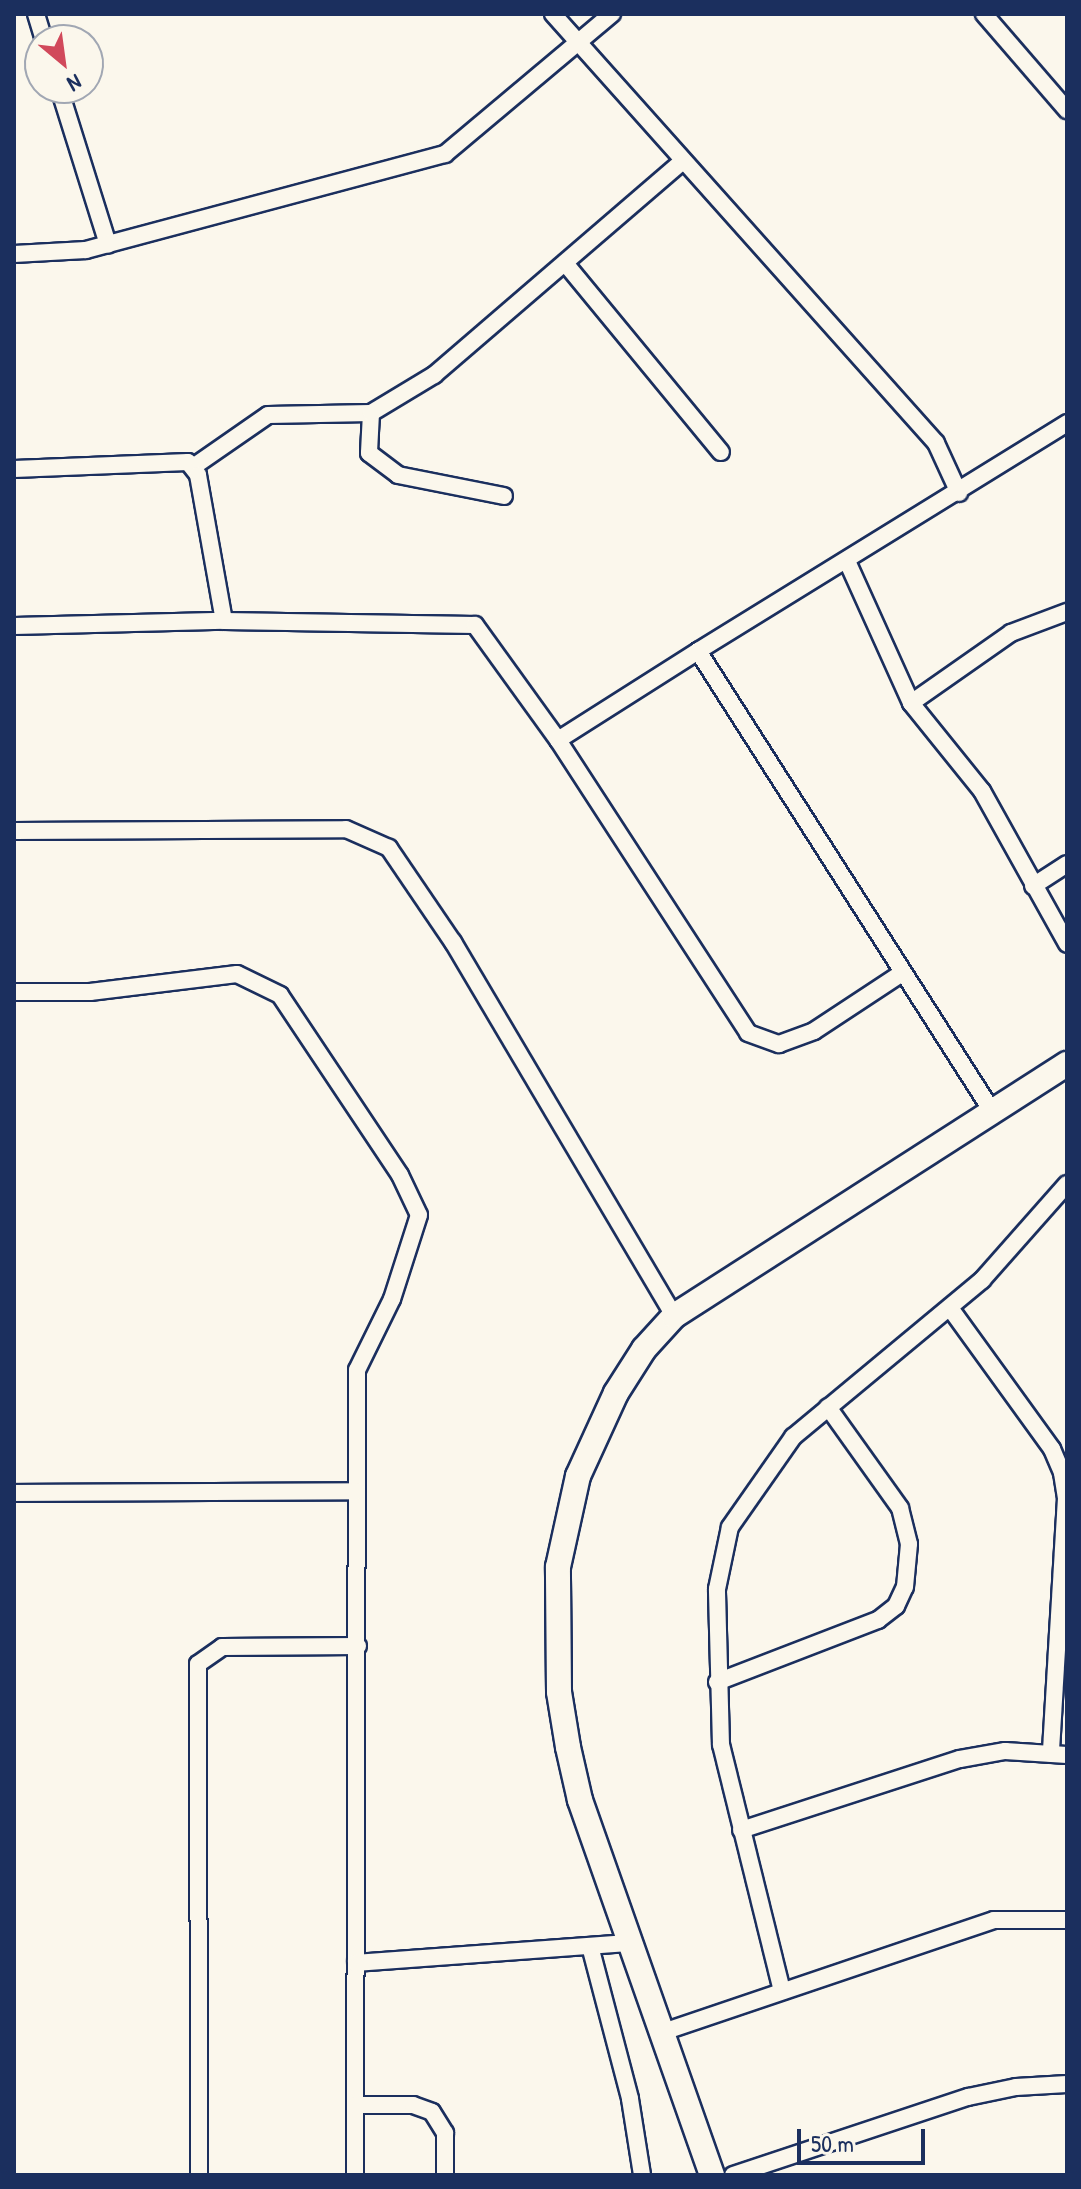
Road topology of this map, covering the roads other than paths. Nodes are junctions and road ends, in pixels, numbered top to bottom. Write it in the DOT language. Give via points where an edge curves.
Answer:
graph roads {
  1 [pos="553,14"];
  2 [pos="612,14"];
  3 [pos="984,14"];
  4 [pos="578,44"];
  5 [pos="64,104"];
  6 [pos="1067,110"];
  7 [pos="683,161"];
  8 [pos="108,244"];
  9 [pos="14,254"];
  10 [pos="565,263"];
  11 [pos="371,413"];
  12 [pos="1067,423"];
  13 [pos="721,452"];
  14 [pos="193,467"];
  15 [pos="14,469"];
  16 [pos="959,493"];
  17 [pos="504,496"];
  18 [pos="847,561"];
  19 [pos="1067,612"];
  20 [pos="224,621"];
  21 [pos="14,626"];
  22 [pos="698,651"];
  23 [pos="911,703"];
  24 [pos="558,740"];
  25 [pos="14,831"];
  26 [pos="1067,864"];
  27 [pos="1033,886"];
  28 [pos="1067,944"];
  29 [pos="902,973"];
  30 [pos="14,992"];
  31 [pos="1067,1064"];
  32 [pos="992,1111"];
  33 [pos="1067,1184"];
  34 [pos="950,1308"];
  35 [pos="674,1316"];
  36 [pos="828,1407"];
  37 [pos="357,1491"];
  38 [pos="14,1493"];
  39 [pos="1063,1596"];
  40 [pos="358,1646"];
  41 [pos="717,1682"];
  42 [pos="1059,1754"];
  43 [pos="741,1830"];
  44 [pos="1067,1920"];
  45 [pos="630,1943"];
  46 [pos="590,1946"];
  47 [pos="356,1963"];
  48 [pos="782,1991"];
  49 [pos="663,2032"];
  50 [pos="1067,2084"];
  51 [pos="356,2105"];
  52 [pos="199,2175"];
  53 [pos="355,2175"];
  54 [pos="445,2175"];
  55 [pos="642,2175"];
  56 [pos="712,2175"];
  57 [pos="733,2175"];
  1 -- 4 [label="street"];
  2 -- 4 [label="street"];
  3 -- 6 [label="street"];
  4 -- 7 [label="street"];
  4 -- 8 [label="street" via="445,154"];
  5 -- 8 [label="street"];
  7 -- 10 [label="street"];
  7 -- 16 [label="street" via="936,443"];
  8 -- 9 [label="street"];
  10 -- 11 [label="street" via="434,375"];
  10 -- 13 [label="street"];
  11 -- 14 [label="street" via="268,415"];
  11 -- 17 [label="street" via="369,453 398,475"];
  12 -- 16 [label="street"];
  14 -- 15 [label="street" via="174,459"];
  14 -- 20 [label="street"];
  16 -- 18 [label="street"];
  18 -- 22 [label="street"];
  18 -- 23 [label="street"];
  19 -- 23 [label="street" via="1011,633"];
  20 -- 21 [label="street"];
  20 -- 24 [label="street" via="475,625"];
  22 -- 24 [label="street"];
  22 -- 29 [label="street"];
  23 -- 27 [label="street" via="982,791"];
  24 -- 29 [label="street" via="748,1033 779,1044 814,1031"];
  25 -- 35 [label="street" via="346,829 389,848 453,942"];
  26 -- 27 [label="street"];
  27 -- 28 [label="street"];
  29 -- 32 [label="street"];
  30 -- 37 [label="street" via="90,992 237,974 280,995 400,1175 419,1215 392,1299 357,1370"];
  31 -- 32 [label="street"];
  32 -- 35 [label="street"];
  33 -- 34 [label="street" via="982,1280"];
  34 -- 36 [label="street"];
  34 -- 39 [label="street" via="1052,1449 1062,1473"];
  35 -- 45 [label="street" via="644,1349 605,1416 578,1476 558,1567 559,1692 568,1747 580,1800"];
  36 -- 41 [label="street" via="793,1437 730,1527 717,1589"];
  36 -- 41 [label="street" via="900,1508 909,1544 905,1587 896,1606 878,1620"];
  37 -- 38 [label="street"];
  37 -- 40 [label="street"];
  39 -- 42 [label="street"];
  40 -- 47 [label="street"];
  40 -- 52 [label="street" via="222,1647 198,1664"];
  41 -- 43 [label="street" via="721,1745"];
  42 -- 43 [label="street" via="1005,1751 960,1759"];
  43 -- 48 [label="street"];
  44 -- 48 [label="street" via="994,1920"];
  45 -- 46 [label="street"];
  45 -- 49 [label="street"];
  46 -- 47 [label="street"];
  46 -- 55 [label="street" via="630,2099"];
  47 -- 51 [label="street"];
  48 -- 49 [label="street"];
  49 -- 56 [label="street"];
  50 -- 57 [label="street" via="968,2097"];
  51 -- 53 [label="street"];
  51 -- 54 [label="street" via="413,2105 432,2112 445,2133"];
}
